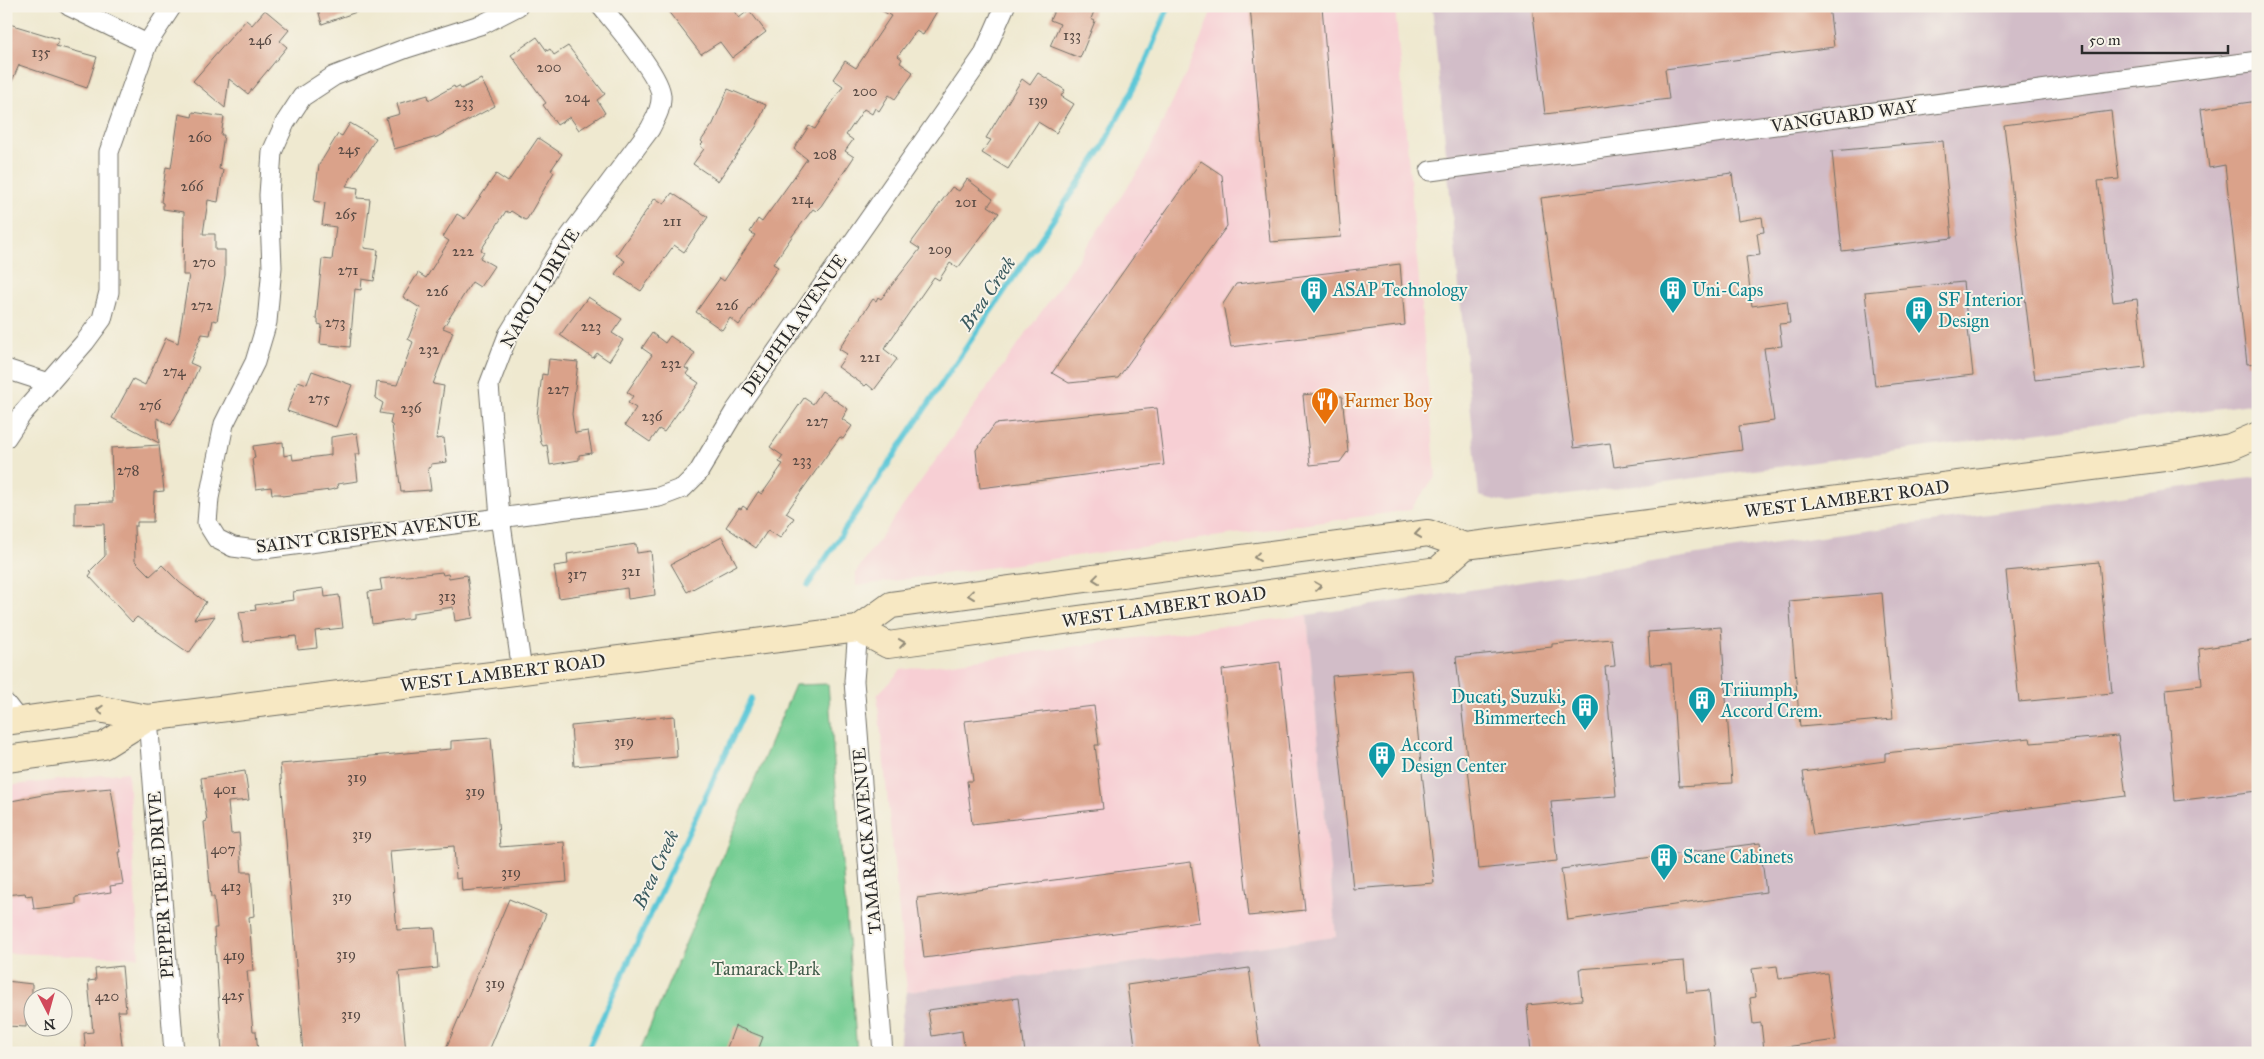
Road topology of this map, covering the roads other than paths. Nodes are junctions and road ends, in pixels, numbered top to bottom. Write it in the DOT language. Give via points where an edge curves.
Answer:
graph roads {
  1 [pos="68,6"];
  2 [pos="172,6"];
  3 [pos="518,6"];
  4 [pos="601,6"];
  5 [pos="1005,6"];
  6 [pos="147,44"];
  7 [pos="2258,61"];
  8 [pos="1430,171"];
  9 [pos="6,369"];
  10 [pos="49,383"];
  11 [pos="2258,435"];
  12 [pos="6,438"];
  13 [pos="2230,448"];
  14 [pos="2258,453"];
  15 [pos="500,517"];
  16 [pos="1464,546"];
  17 [pos="858,628"];
  18 [pos="522,671"];
  19 [pos="10,716"];
  20 [pos="148,718"];
  21 [pos="6,760"];
  22 [pos="174,1053"];
  23 [pos="883,1053"];
  1 -- 6 [label="street"];
  2 -- 6 [label="street"];
  3 -- 15 [label="street, SAINT CRISPEN AVENUE" via="483,24 334,76 302,97 292,110 272,152 269,195 272,267 267,322 255,362 224,424 207,523 217,539 233,547 256,550"];
  4 -- 15 [label="street, NAPOLI DRIVE" via="656,78 662,95 659,113 561,248 505,343 489,384"];
  5 -- 15 [label="street, DELPHIA AVENUE" via="983,56 735,411 698,473 683,488 659,497"];
  6 -- 10 [label="street" via="109,152 109,292 102,319"];
  7 -- 8 [label="street, VANGUARD WAY"];
  9 -- 10 [label="street"];
  10 -- 12 [label="street"];
  11 -- 13 [label="main road, WEST LAMBERT ROAD"];
  13 -- 14 [label="main road, WEST LAMBERT ROAD"];
  13 -- 16 [label="main road, WEST LAMBERT ROAD" via="2016,478"];
  15 -- 18 [label="street, NAPOLI DRIVE"];
  16 -- 17 [label="main road, WEST LAMBERT ROAD, one-way" via="1428,533 891,606"];
  17 -- 16 [label="main road, WEST LAMBERT ROAD, one-way" via="888,645 1438,570"];
  17 -- 18 [label="main road, WEST LAMBERT ROAD"];
  17 -- 23 [label="street, TAMARACK AVENUE" via="854,680"];
  18 -- 20 [label="main road, WEST LAMBERT ROAD"];
  20 -- 19 [label="main road, WEST LAMBERT ROAD, one-way" via="98,709"];
  20 -- 21 [label="main road, WEST LAMBERT ROAD" via="103,746"];
  20 -- 22 [label="street, PEPPER TREE DRIVE"];
}
